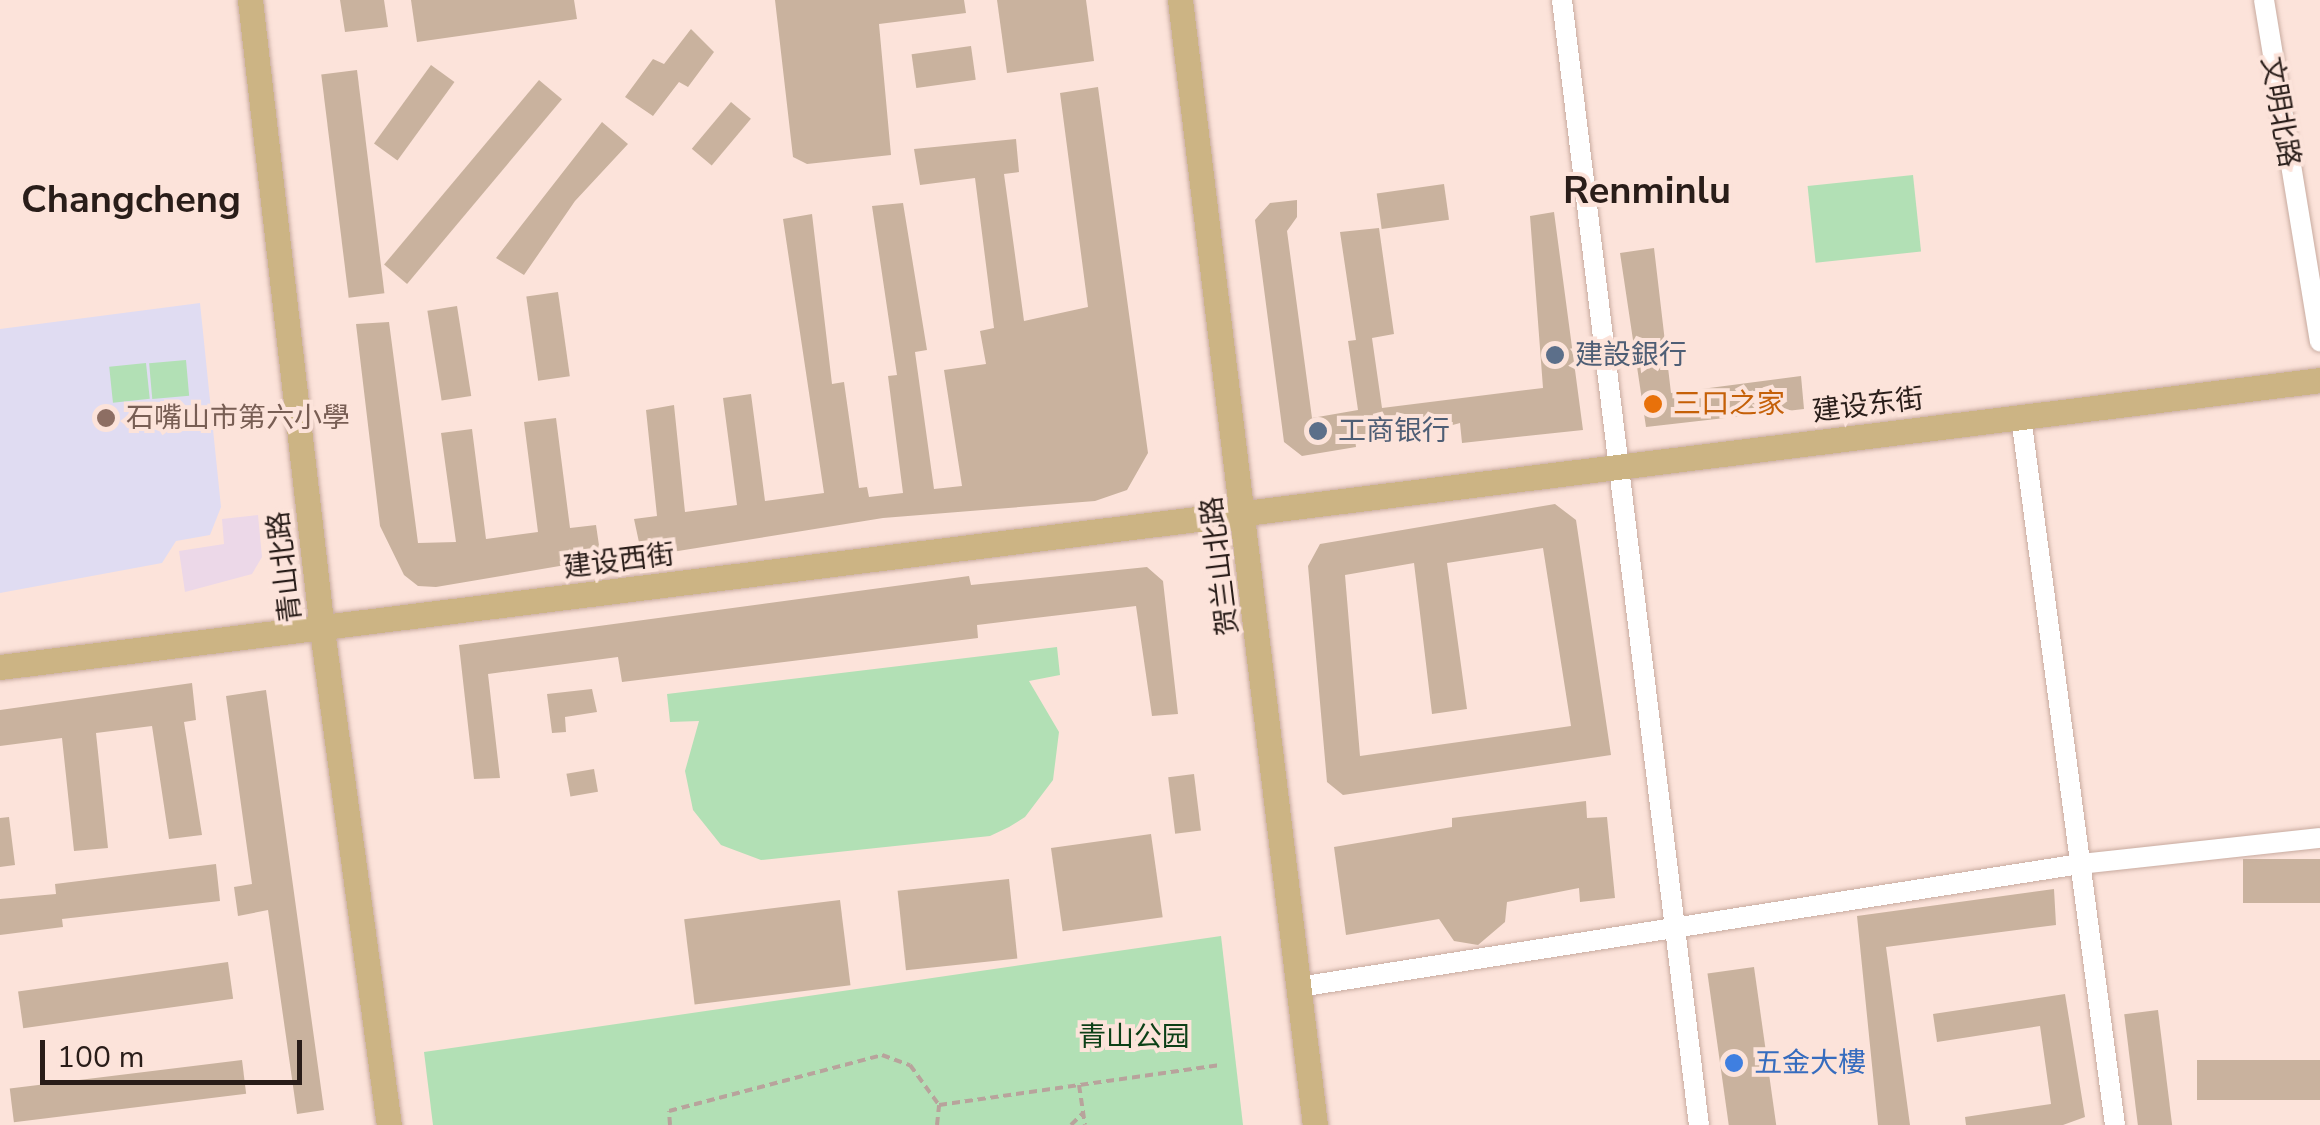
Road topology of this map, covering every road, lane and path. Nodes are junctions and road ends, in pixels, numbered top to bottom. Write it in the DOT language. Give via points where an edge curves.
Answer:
graph roads {
  1 [pos="250,0"];
  2 [pos="1180,0"];
  3 [pos="1562,0"];
  4 [pos="2264,0"];
  5 [pos="2320,341"];
  6 [pos="2320,380"];
  7 [pos="2021,417"];
  8 [pos="1615,466"];
  9 [pos="1244,511"];
  10 [pos="322,630"];
  11 [pos="0,667"];
  12 [pos="2320,838"];
  13 [pos="2080,864"];
  14 [pos="1674,926"];
  15 [pos="1300,986"];
  16 [pos="1220,1064"];
  17 [pos="1079,1085"];
  18 [pos="938,1105"];
  19 [pos="1083,1113"];
  20 [pos="390,1125"];
  21 [pos="670,1125"];
  22 [pos="937,1125"];
  23 [pos="1071,1125"];
  24 [pos="1085,1125"];
  25 [pos="1316,1125"];
  26 [pos="1700,1125"];
  27 [pos="2115,1125"];
  1 -- 10 [label="main road, 青山北路"];
  2 -- 9 [label="main road, 贺兰山北路"];
  3 -- 8 [label="street"];
  4 -- 5 [label="street, 文明北路"];
  6 -- 7 [label="main road, 建设东街"];
  7 -- 8 [label="main road, 建设东街"];
  7 -- 13 [label="street"];
  8 -- 9 [label="main road, 建设东街"];
  8 -- 14 [label="street"];
  9 -- 10 [label="main road, 建设西街"];
  9 -- 15 [label="main road, 贺兰山北路"];
  10 -- 11 [label="main road, 建设西街"];
  10 -- 20 [label="main road, 青山北路"];
  12 -- 13 [label="street"];
  13 -- 14 [label="street"];
  13 -- 27 [label="street"];
  14 -- 15 [label="street"];
  14 -- 26 [label="street"];
  15 -- 25 [label="main road, 贺兰山北路"];
  16 -- 17 [label="path"];
  17 -- 18 [label="path"];
  17 -- 19 [label="path"];
  18 -- 21 [label="path" via="910,1065 882,1055 669,1111"];
  18 -- 22 [label="path"];
  19 -- 23 [label="path"];
  19 -- 24 [label="path"];
}
